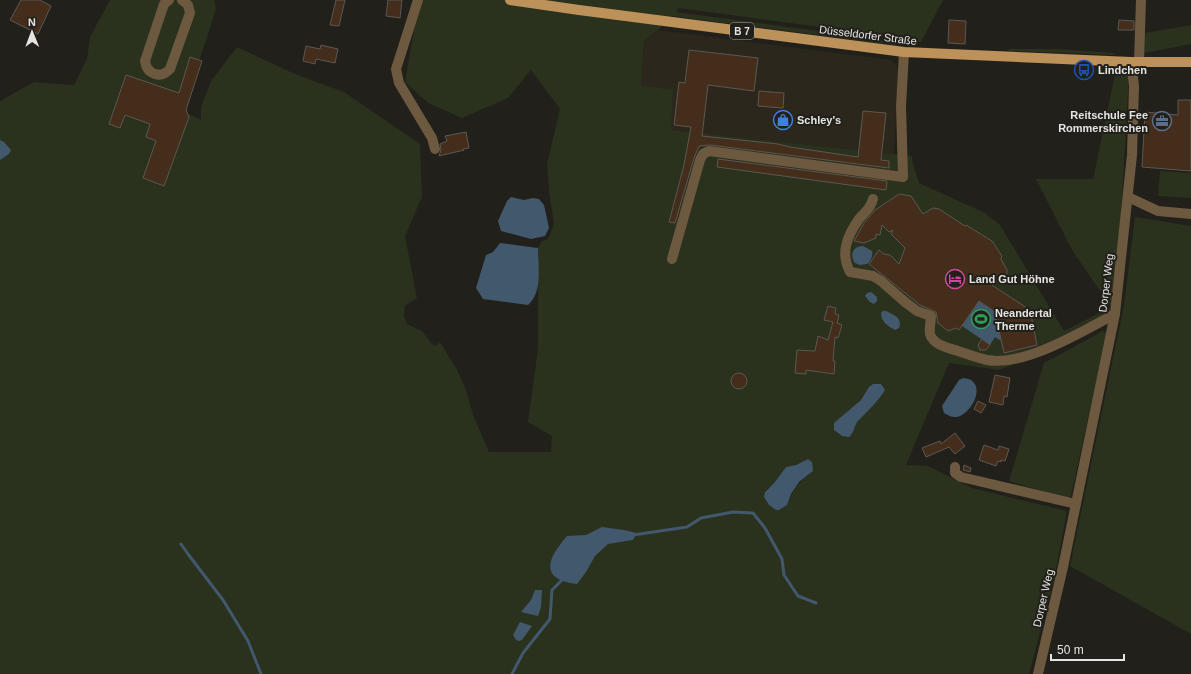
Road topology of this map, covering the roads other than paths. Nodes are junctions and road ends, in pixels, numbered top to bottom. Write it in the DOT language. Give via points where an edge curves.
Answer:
graph roads {
  1 [pos="169,0"];
  2 [pos="182,0"];
  3 [pos="418,0"];
  4 [pos="510,0"];
  5 [pos="1141,0"];
  6 [pos="904,52"];
  7 [pos="1135,62"];
  8 [pos="1191,62"];
  9 [pos="435,149"];
  10 [pos="1128,197"];
  11 [pos="873,199"];
  12 [pos="1191,214"];
  13 [pos="672,259"];
  14 [pos="1115,314"];
  15 [pos="955,467"];
  16 [pos="1076,504"];
  17 [pos="1038,674"];
  1 -- 2 [label="street" via="164,4 145,57 147,69 155,75 165,74 172,66 190,13 188,5"];
  3 -- 9 [label="street" via="396,69 399,83 432,138"];
  4 -- 6 [label="main road, Düsseldorfer Straße / B 7"];
  5 -- 7 [label="street, Dorper Weg"];
  6 -- 7 [label="main road, Düsseldorfer Straße / B 7"];
  6 -- 13 [label="street" via="901,113 903,177 709,151 703,154 700,160"];
  7 -- 8 [label="main road, Düsseldorfer Straße / B 7"];
  7 -- 10 [label="street, Dorper Weg"];
  10 -- 12 [label="street" via="1158,211"];
  10 -- 14 [label="street, Dorper Weg"];
  11 -- 14 [label="street" via="854,227 844,252 850,272 873,276 917,311 931,316 930,334 934,341 943,346 987,360 1022,357 1047,348"];
  14 -- 16 [label="street, Dorper Weg"];
  15 -- 16 [label="street" via="955,473 961,477"];
  16 -- 17 [label="street, Dorper Weg"];
}
